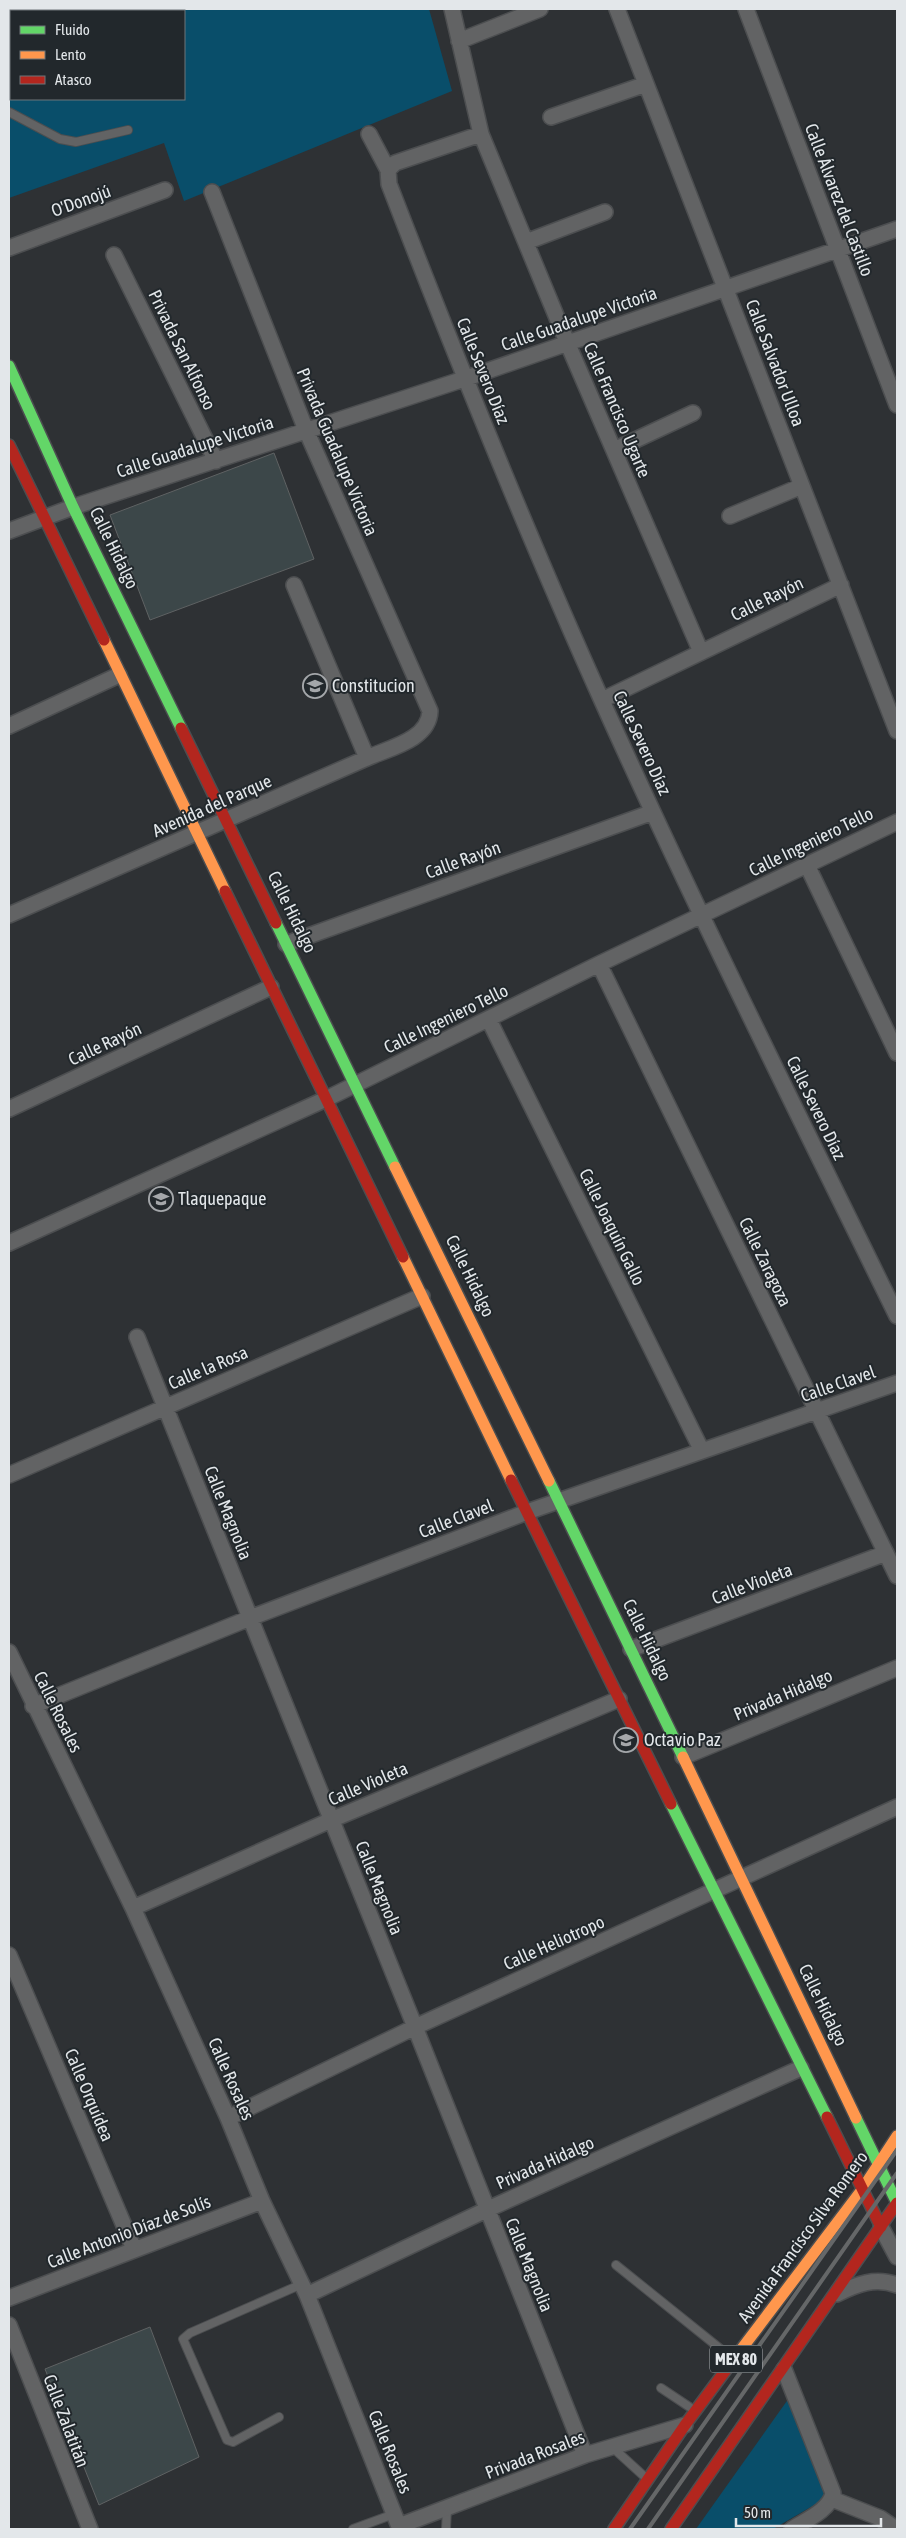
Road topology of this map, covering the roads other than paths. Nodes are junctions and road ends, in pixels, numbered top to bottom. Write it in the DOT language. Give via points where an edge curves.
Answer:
graph roads {
  1 [pos="452,9"];
  2 [pos="540,9"];
  3 [pos="617,9"];
  4 [pos="746,9"];
  5 [pos="459,41"];
  6 [pos="646,84"];
  7 [pos="9,112"];
  8 [pos="551,117"];
  9 [pos="128,130"];
  10 [pos="369,134"];
  11 [pos="481,134"];
  12 [pos="388,170"];
  13 [pos="166,190"];
  14 [pos="212,192"];
  15 [pos="605,212"];
  16 [pos="897,229"];
  17 [pos="526,242"];
  18 [pos="9,248"];
  19 [pos="838,249"];
  20 [pos="114,255"];
  21 [pos="726,288"];
  22 [pos="567,342"];
  23 [pos="9,366"];
  24 [pos="464,379"];
  25 [pos="897,405"];
  26 [pos="693,413"];
  27 [pos="306,430"];
  28 [pos="9,445"];
  29 [pos="614,450"];
  30 [pos="216,461"];
  31 [pos="802,486"];
  32 [pos="73,507"];
  33 [pos="730,516"];
  34 [pos="43,518"];
  35 [pos="9,531"];
  36 [pos="294,585"];
  37 [pos="841,585"];
  38 [pos="701,652"];
  39 [pos="119,674"];
  40 [pos="602,700"];
  41 [pos="428,725"];
  42 [pos="9,726"];
  43 [pos="897,731"];
  44 [pos="368,758"];
  45 [pos="653,812"];
  46 [pos="225,819"];
  47 [pos="897,822"];
  48 [pos="197,834"];
  49 [pos="807,865"];
  50 [pos="9,915"];
  51 [pos="701,916"];
  52 [pos="286,944"];
  53 [pos="599,964"];
  54 [pos="272,987"];
  55 [pos="488,1020"];
  56 [pos="897,1052"];
  57 [pos="355,1085"];
  58 [pos="326,1099"];
  59 [pos="9,1109"];
  60 [pos="9,1243"];
  61 [pos="422,1296"];
  62 [pos="897,1316"];
  63 [pos="137,1336"];
  64 [pos="897,1383"];
  65 [pos="165,1407"];
  66 [pos="817,1411"];
  67 [pos="702,1451"];
  68 [pos="9,1475"];
  69 [pos="558,1501"];
  70 [pos="527,1512"];
  71 [pos="886,1554"];
  72 [pos="897,1576"];
  73 [pos="250,1618"];
  74 [pos="631,1649"];
  75 [pos="9,1652"];
  76 [pos="897,1668"];
  77 [pos="619,1699"];
  78 [pos="33,1706"];
  79 [pos="683,1757"];
  80 [pos="897,1807"];
  81 [pos="331,1820"];
  82 [pos="741,1878"];
  83 [pos="714,1891"];
  84 [pos="132,1908"];
  85 [pos="9,1955"];
  86 [pos="415,2026"];
  87 [pos="801,2068"];
  88 [pos="228,2118"];
  89 [pos="897,2136"];
  90 [pos="879,2164"];
  91 [pos="861,2191"];
  92 [pos="262,2201"];
  93 [pos="897,2203"];
  94 [pos="486,2210"];
  95 [pos="881,2227"];
  96 [pos="134,2249"];
  97 [pos="897,2257"];
  98 [pos="616,2266"];
  99 [pos="897,2285"];
  100 [pos="304,2290"];
  101 [pos="836,2294"];
  102 [pos="9,2298"];
  103 [pos="9,2325"];
  104 [pos="734,2360"];
  105 [pos="784,2369"];
  106 [pos="661,2388"];
  107 [pos="696,2412"];
  108 [pos="279,2417"];
  109 [pos="685,2425"];
  110 [pos="611,2447"];
  111 [pos="585,2455"];
  112 [pos="648,2479"];
  113 [pos="832,2498"];
  114 [pos="447,2508"];
  115 [pos="398,2523"];
  116 [pos="90,2529"];
  117 [pos="353,2529"];
  118 [pos="446,2529"];
  119 [pos="614,2529"];
  120 [pos="671,2529"];
  121 [pos="792,2529"];
  122 [pos="896,2529"];
  1 -- 5 [label="street, Calle Francisco Ugarte"];
  2 -- 5 [label="street"];
  3 -- 6 [label="street, Calle Salvador Ulloa"];
  4 -- 19 [label="street, Calle Álvarez del Castillo"];
  5 -- 11 [label="street, Calle Francisco Ugarte"];
  6 -- 8 [label="street"];
  6 -- 21 [label="street, Calle Salvador Ulloa"];
  7 -- 9 [label="lane" via="60,139 76,142"];
  10 -- 12 [label="street, Calle Severo Díaz"];
  11 -- 12 [label="street" via="395,163"];
  11 -- 17 [label="street, Calle Francisco Ugarte"];
  12 -- 24 [label="street, Calle Severo Díaz" via="389,184"];
  13 -- 18 [label="street, O'Donojú"];
  14 -- 27 [label="street, Privada Guadalupe Victoria"];
  15 -- 17 [label="street"];
  16 -- 19 [label="street, Calle Guadalupe Victoria"];
  17 -- 22 [label="street, Calle Francisco Ugarte"];
  19 -- 21 [label="street, Calle Guadalupe Victoria"];
  19 -- 25 [label="street, Calle Álvarez del Castillo"];
  20 -- 30 [label="street, Privada San Alfonso"];
  21 -- 22 [label="street, Calle Guadalupe Victoria"];
  21 -- 31 [label="street, Calle Salvador Ulloa"];
  22 -- 24 [label="street, Calle Guadalupe Victoria"];
  22 -- 29 [label="street, Calle Francisco Ugarte"];
  23 -- 32 [label="street, Calle Hidalgo"];
  24 -- 27 [label="street, Calle Guadalupe Victoria"];
  24 -- 40 [label="street, Calle Severo Díaz"];
  26 -- 29 [label="street"];
  27 -- 30 [label="street, Calle Guadalupe Victoria"];
  27 -- 41 [label="street, Privada Guadalupe Victoria" via="430,712"];
  28 -- 34 [label="street"];
  29 -- 38 [label="street, Calle Francisco Ugarte"];
  30 -- 32 [label="street, Calle Guadalupe Victoria"];
  31 -- 33 [label="street"];
  31 -- 37 [label="street, Calle Salvador Ulloa"];
  32 -- 34 [label="street, Calle Guadalupe Victoria"];
  32 -- 46 [label="street, Calle Hidalgo"];
  34 -- 35 [label="street, Calle Guadalupe Victoria"];
  34 -- 39 [label="street"];
  36 -- 44 [label="street"];
  37 -- 38 [label="street, Calle Rayón"];
  37 -- 43 [label="street, Calle Salvador Ulloa"];
  38 -- 40 [label="street, Calle Rayón"];
  39 -- 42 [label="street"];
  39 -- 48 [label="street"];
  40 -- 45 [label="street, Calle Severo Díaz"];
  41 -- 44 [label="street, Avenida del Parque" via="419,734"];
  44 -- 46 [label="street, Avenida del Parque"];
  45 -- 51 [label="street, Calle Severo Díaz"];
  45 -- 52 [label="street, Calle Rayón"];
  46 -- 48 [label="street, Avenida del Parque"];
  46 -- 52 [label="street, Calle Hidalgo"];
  47 -- 49 [label="street, Calle Ingeniero Tello"];
  48 -- 50 [label="street, Avenida del Parque"];
  48 -- 54 [label="street"];
  49 -- 51 [label="street, Calle Ingeniero Tello"];
  49 -- 56 [label="street"];
  51 -- 53 [label="street, Calle Ingeniero Tello"];
  51 -- 62 [label="street, Calle Severo Díaz"];
  52 -- 57 [label="street, Calle Hidalgo"];
  53 -- 55 [label="street, Calle Ingeniero Tello"];
  53 -- 66 [label="street, Calle Zaragoza"];
  54 -- 58 [label="street"];
  54 -- 59 [label="street, Calle Rayón"];
  55 -- 57 [label="street, Calle Ingeniero Tello"];
  55 -- 67 [label="street, Calle Joaquín Gallo"];
  57 -- 58 [label="street, Calle Ingeniero Tello"];
  57 -- 69 [label="street, Calle Hidalgo"];
  58 -- 60 [label="street, Calle Ingeniero Tello"];
  58 -- 61 [label="street"];
  61 -- 65 [label="street, Calle la Rosa"];
  61 -- 70 [label="street"];
  63 -- 65 [label="street, Calle Magnolia"];
  64 -- 66 [label="street, Calle Clavel"];
  65 -- 68 [label="street, Calle la Rosa"];
  65 -- 73 [label="street, Calle Magnolia"];
  66 -- 67 [label="street, Calle Clavel"];
  66 -- 71 [label="street, Calle Zaragoza"];
  67 -- 69 [label="street, Calle Clavel"];
  69 -- 70 [label="street, Calle Clavel"];
  69 -- 74 [label="street, Calle Hidalgo"];
  70 -- 73 [label="street, Calle Clavel"];
  70 -- 77 [label="street"];
  71 -- 72 [label="street, Calle Zaragoza"];
  71 -- 74 [label="street, Calle Violeta"];
  73 -- 78 [label="street, Calle Clavel"];
  73 -- 81 [label="street, Calle Magnolia"];
  74 -- 79 [label="street, Calle Hidalgo"];
  75 -- 78 [label="street, Calle Rosales"];
  76 -- 79 [label="street, Privada Hidalgo"];
  77 -- 81 [label="street, Calle Violeta"];
  77 -- 83 [label="street"];
  78 -- 84 [label="street, Calle Rosales"];
  79 -- 82 [label="street, Calle Hidalgo"];
  80 -- 82 [label="street, Calle Heliotropo"];
  81 -- 84 [label="street, Calle Violeta"];
  81 -- 86 [label="street, Calle Magnolia"];
  82 -- 83 [label="street, Calle Heliotropo"];
  82 -- 90 [label="street, Calle Hidalgo"];
  83 -- 86 [label="street, Calle Heliotropo"];
  83 -- 87 [label="street"];
  84 -- 88 [label="street, Calle Rosales"];
  85 -- 96 [label="street, Calle Orquídea"];
  86 -- 88 [label="street, Calle Heliotropo"];
  86 -- 94 [label="street, Calle Magnolia"];
  87 -- 91 [label="street"];
  87 -- 94 [label="street, Privada Hidalgo"];
  88 -- 92 [label="street, Calle Rosales"];
  89 -- 90 [label="street, Avenida Francisco Silva Romero / MEX 80"];
  90 -- 91 [label="street, Avenida Francisco Silva Romero / MEX 80"];
  90 -- 93 [label="street, Calle Hidalgo"];
  91 -- 95 [label="street"];
  91 -- 104 [label="street, Avenida Francisco Silva Romero / MEX 80"];
  92 -- 96 [label="street, Calle Antonio Díaz de Solís"];
  92 -- 100 [label="street, Calle Rosales"];
  93 -- 95 [label="street, MEX 80"];
  94 -- 100 [label="street, Privada Hidalgo"];
  94 -- 111 [label="street, Calle Magnolia"];
  95 -- 97 [label="street"];
  95 -- 101 [label="street, MEX 80"];
  96 -- 102 [label="street, Calle Antonio Díaz de Solís"];
  98 -- 104 [label="lane"];
  99 -- 101 [label="street" via="864,2282"];
  100 -- 108 [label="lane" via="190,2333 183,2339 227,2440 233,2442"];
  100 -- 115 [label="street, Calle Rosales"];
  101 -- 105 [label="street, MEX 80"];
  103 -- 116 [label="street, Calle Zalatitán"];
  104 -- 107 [label="street, Avenida Francisco Silva Romero / MEX 80"];
  105 -- 113 [label="street" via="832,2487"];
  105 -- 120 [label="street, MEX 80"];
  106 -- 107 [label="lane"];
  107 -- 109 [label="street, Avenida Francisco Silva Romero / MEX 80"];
  109 -- 110 [label="street, Privada Rosales"];
  109 -- 112 [label="street, Avenida Francisco Silva Romero / MEX 80"];
  110 -- 111 [label="street, Privada Rosales"];
  110 -- 112 [label="lane"];
  111 -- 114 [label="street, Privada Rosales"];
  112 -- 119 [label="street, Avenida Francisco Silva Romero / MEX 80"];
  113 -- 121 [label="street" via="825,2508"];
  113 -- 122 [label="street" via="880,2518"];
  114 -- 115 [label="street, Privada Rosales"];
  114 -- 118 [label="lane"];
  115 -- 117 [label="lane"];
}
